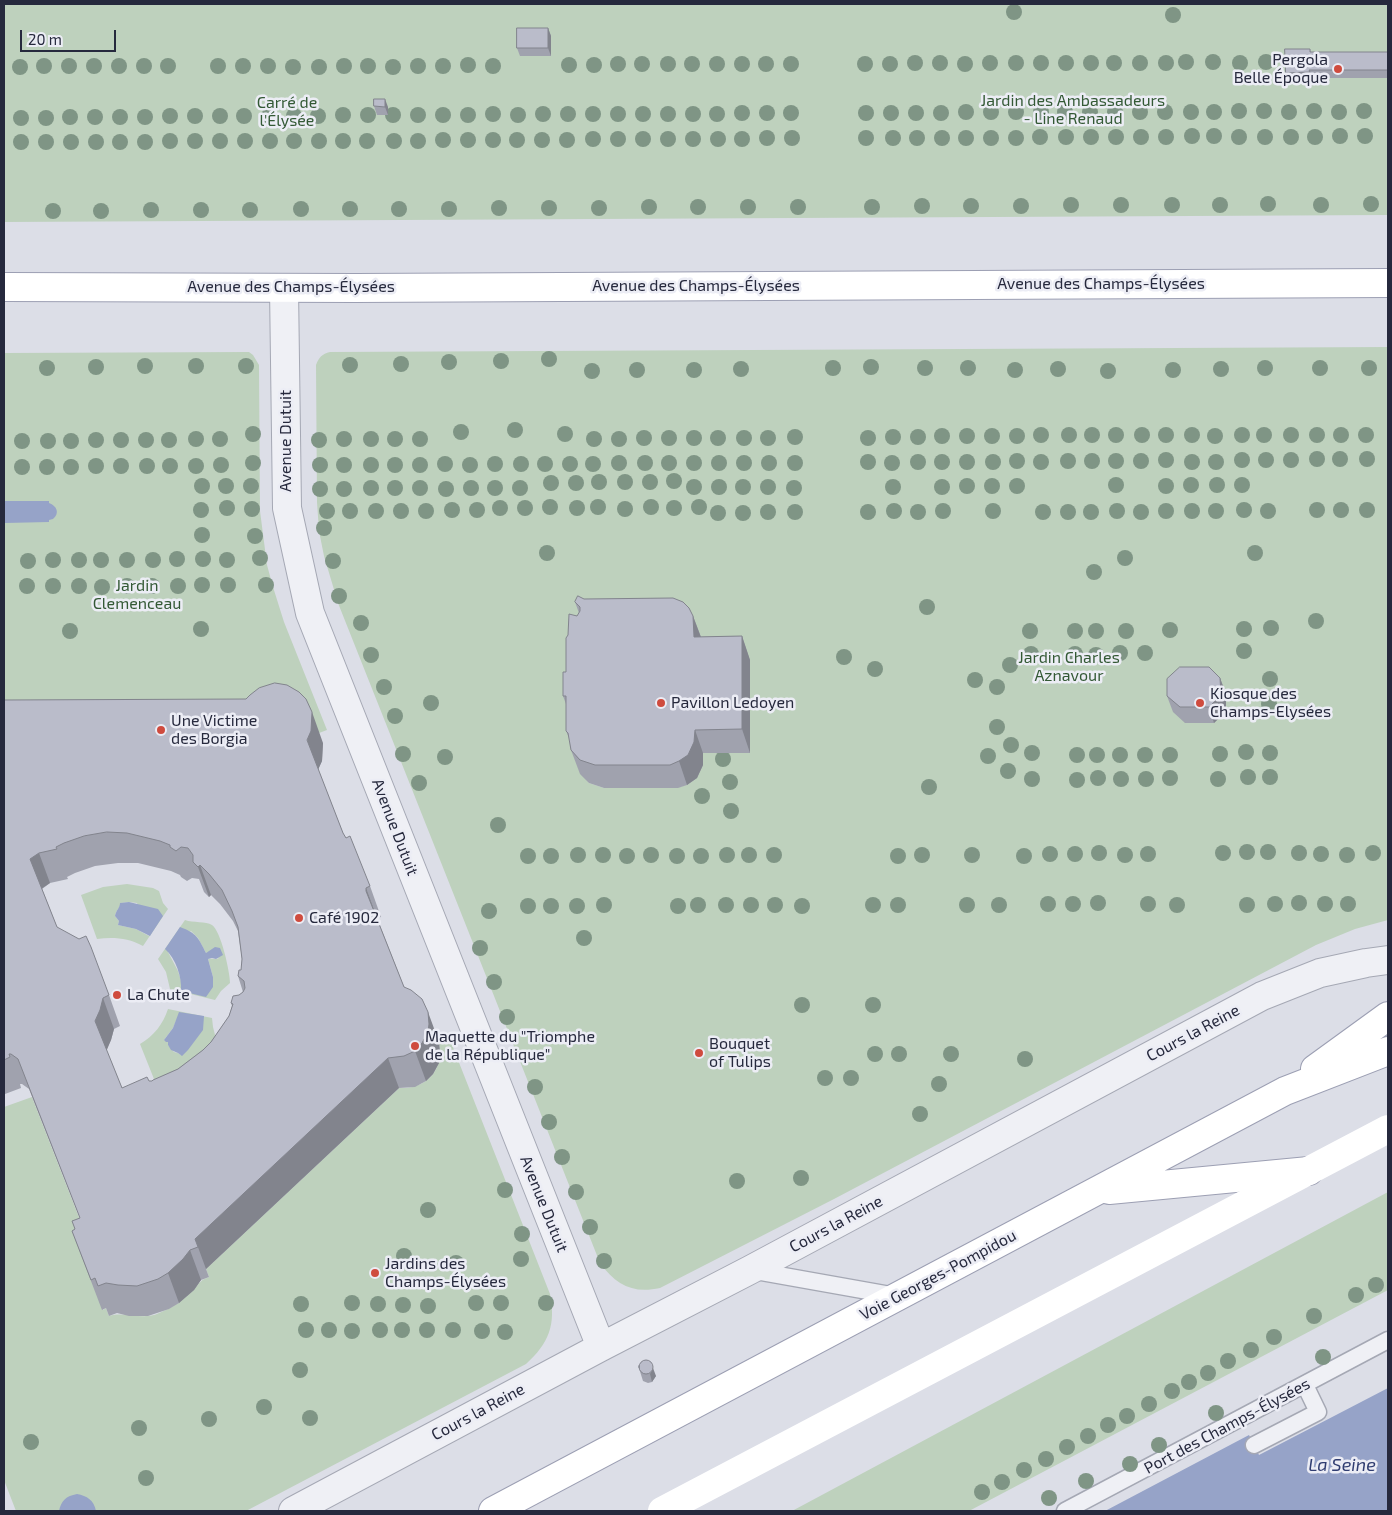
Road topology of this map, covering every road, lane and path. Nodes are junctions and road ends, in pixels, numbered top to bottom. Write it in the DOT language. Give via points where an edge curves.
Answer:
graph roads {
  1 [pos="1388,283"];
  2 [pos="4,287"];
  3 [pos="284,288"];
  4 [pos="1388,960"];
  5 [pos="1388,1016"];
  6 [pos="1388,1051"];
  7 [pos="1285,1091"];
  8 [pos="1388,1129"];
  9 [pos="1309,1171"];
  10 [pos="1095,1192"];
  11 [pos="750,1270"];
  12 [pos="898,1297"];
  13 [pos="1388,1340"];
  14 [pos="601,1347"];
  15 [pos="1305,1385"];
  16 [pos="1254,1445"];
  17 [pos="293,1511"];
  18 [pos="493,1511"];
  19 [pos="662,1511"];
  20 [pos="1065,1511"];
  1 -- 3 [label="main road, Avenue des Champs-Élysées"];
  2 -- 3 [label="main road, Avenue des Champs-Élysées"];
  3 -- 14 [label="street, Avenue Dutuit" via="287,508 310,613"];
  4 -- 11 [label="street, Cours la Reine" via="1320,973 1262,996"];
  5 -- 7 [label="main road"];
  6 -- 7 [label="main road, Voie Georges-Pompidou"];
  7 -- 10 [label="main road, Voie Georges-Pompidou"];
  8 -- 9 [label="main road"];
  9 -- 10 [label="main road"];
  9 -- 19 [label="main road"];
  10 -- 12 [label="main road, Voie Georges-Pompidou"];
  11 -- 12 [label="lane"];
  11 -- 14 [label="street, Cours la Reine"];
  12 -- 18 [label="main road, Voie Georges-Pompidou"];
  13 -- 15 [label="lane, Port des Champs-Élysées"];
  14 -- 17 [label="street, Cours la Reine"];
  15 -- 16 [label="lane" via="1318,1412"];
  15 -- 20 [label="lane, Port des Champs-Élysées"];
}
